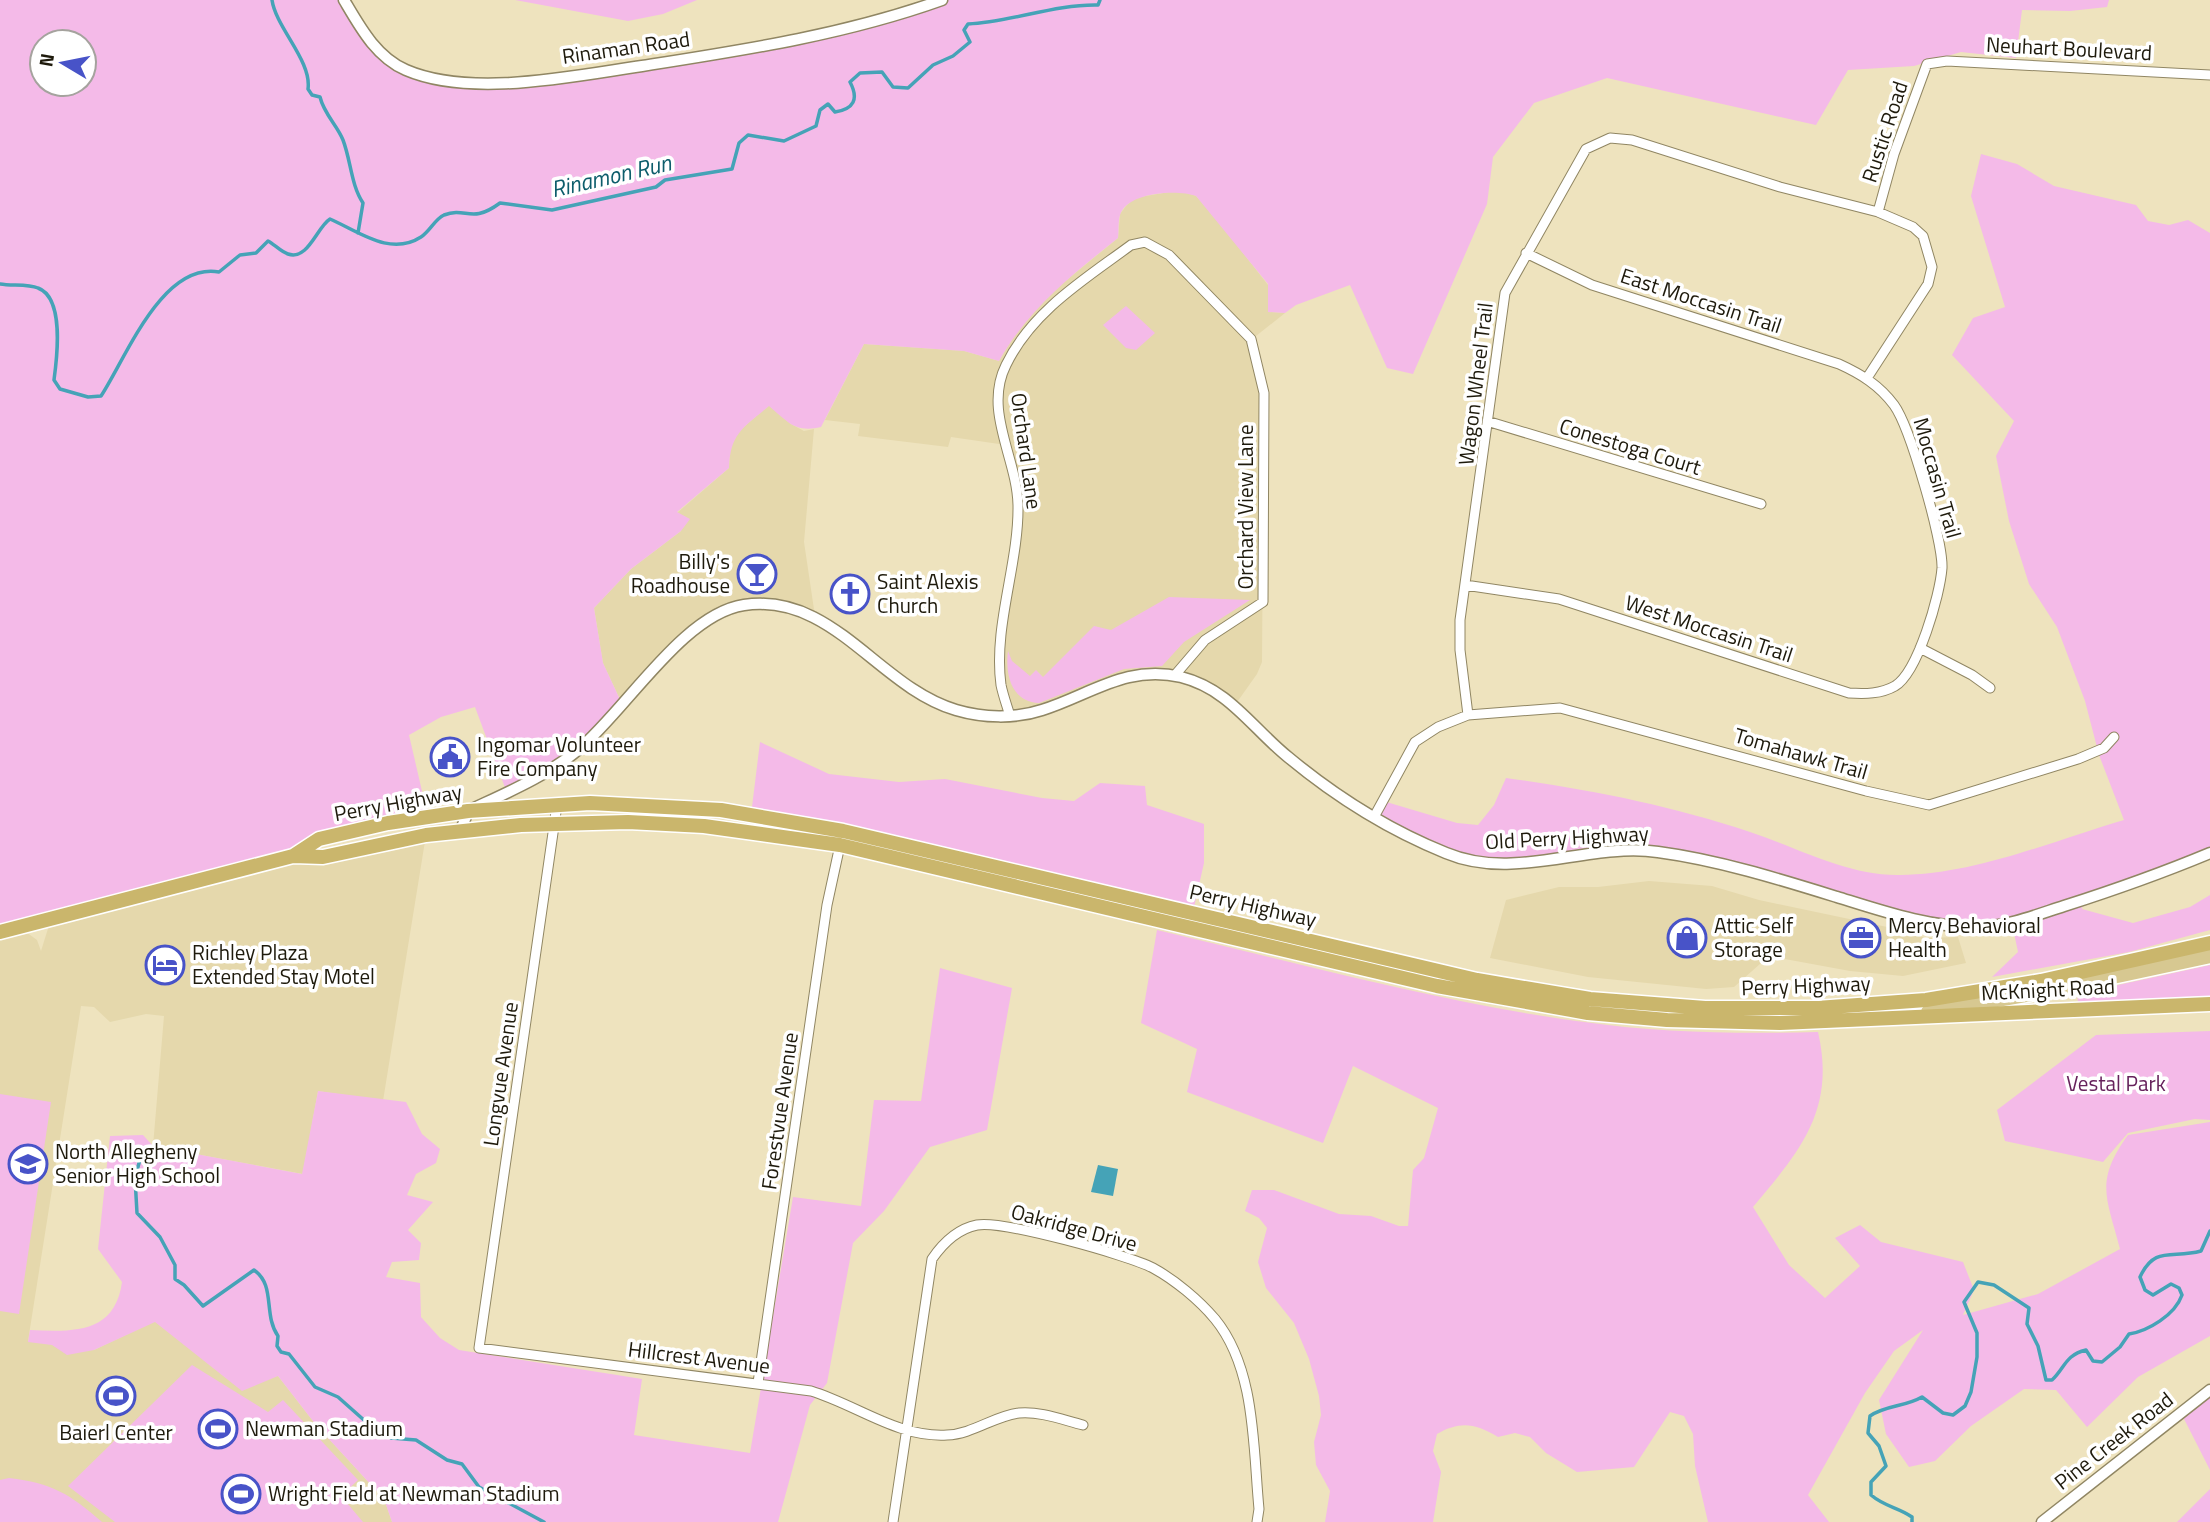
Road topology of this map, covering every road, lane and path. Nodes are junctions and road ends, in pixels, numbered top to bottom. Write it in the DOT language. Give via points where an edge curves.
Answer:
graph roads {
  1 [pos="344,0"];
  2 [pos="942,0"];
  3 [pos="1927,64"];
  4 [pos="2210,75"];
  5 [pos="1878,212"];
  6 [pos="1526,253"];
  7 [pos="1251,340"];
  8 [pos="1867,378"];
  9 [pos="1490,422"];
  10 [pos="1760,504"];
  11 [pos="1465,585"];
  12 [pos="1920,648"];
  13 [pos="1175,675"];
  14 [pos="1990,688"];
  15 [pos="1468,715"];
  16 [pos="1010,716"];
  17 [pos="2114,737"];
  18 [pos="557,804"];
  19 [pos="468,811"];
  20 [pos="1374,817"];
  21 [pos="554,823"];
  22 [pos="461,830"];
  23 [pos="840,845"];
  24 [pos="2210,853"];
  25 [pos="293,856"];
  26 [pos="0,932"];
  27 [pos="2210,943"];
  28 [pos="2210,956"];
  29 [pos="2210,1004"];
  30 [pos="1888,1018"];
  31 [pos="479,1348"];
  32 [pos="758,1383"];
  33 [pos="2210,1390"];
  34 [pos="1083,1425"];
  35 [pos="906,1432"];
  36 [pos="893,1522"];
  37 [pos="1257,1522"];
  38 [pos="2042,1522"];
  1 -- 2 [label="street, Rinaman Road" via="366,36 392,63 431,78 472,82 575,75 730,52 854,29"];
  3 -- 4 [label="street, Neuhart Boulevard" via="1947,61"];
  3 -- 5 [label="street, Rustic Road"];
  5 -- 6 [label="street, Wagon Wheel Trail" via="1780,187 1632,140 1610,138 1586,149 1576,162"];
  5 -- 8 [label="street, Wagon Wheel Trail" via="1913,226 1928,247 1932,267 1928,284"];
  6 -- 8 [label="street, East Moccasin Trail" via="1592,285 1839,364"];
  6 -- 9 [label="street, Wagon Wheel Trail" via="1506,293"];
  7 -- 13 [label="street, Orchard View Lane" via="1264,393 1262,602 1205,640"];
  7 -- 16 [label="street, Orchard Lane" via="1152,243 1131,245 1048,308 1023,337 1000,380 1000,423 1018,504 1001,650 1001,685"];
  8 -- 12 [label="street, Moccasin Trail" via="1905,424 1940,551 1939,585"];
  9 -- 10 [label="street, Conestoga Court"];
  9 -- 11 [label="street, Wagon Wheel Trail"];
  11 -- 12 [label="street, West Moccasin Trail" via="1559,599 1849,693 1885,691 1899,684"];
  11 -- 15 [label="street, Wagon Wheel Trail" via="1459,637"];
  12 -- 14 [label="street"];
  13 -- 16 [label="street, Old Perry Highway" via="1135,674 1041,711"];
  13 -- 20 [label="street, Old Perry Highway" via="1225,695 1283,754"];
  15 -- 17 [label="street, Tomahawk Trail" via="1560,708 1929,804 2078,760"];
  15 -- 20 [label="street" via="1415,742"];
  16 -- 19 [label="street, Old Perry Highway" via="971,714 917,694 836,630 805,612 774,604 742,605 713,615 687,636 576,752 530,782"];
  18 -- 19 [label="highway, Perry Highway"];
  18 -- 21 [label="street, Longvue Avenue"];
  18 -- 27 [label="highway, Perry Highway" via="670,806 817,826 1477,981 1629,1003 1780,1009 1913,1001 2041,981"];
  19 -- 22 [label="street"];
  19 -- 25 [label="highway, Perry Highway" via="319,839"];
  20 -- 24 [label="street, Old Perry Highway" via="1448,855 1479,863 1653,851 1724,865 1890,913 1976,927 2006,924"];
  21 -- 22 [label="highway, Perry Highway"];
  21 -- 23 [label="highway, Perry Highway" via="704,826"];
  21 -- 31 [label="street, Longvue Avenue"];
  22 -- 25 [label="highway, Perry Highway" via="323,857"];
  23 -- 30 [label="highway, Perry Highway" via="1512,1001 1588,1013 1704,1022"];
  23 -- 32 [label="street, Forestvue Avenue" via="827,905"];
  25 -- 26 [label="highway, Perry Highway"];
  28 -- 30 [label="main road, Perry Highway" via="2021,996"];
  29 -- 30 [label="highway, McKnight Road"];
  31 -- 32 [label="street, Hillcrest Avenue"];
  32 -- 35 [label="street, Hillcrest Avenue" via="842,1400"];
  33 -- 38 [label="street, Pine Creek Road"];
  34 -- 35 [label="street" via="1017,1413 948,1435"];
  35 -- 36 [label="street, Oakridge Drive"];
  35 -- 37 [label="street, Oakridge Drive" via="932,1259 944,1242 975,1225 991,1224 1073,1244 1152,1268 1216,1320 1240,1364 1249,1411"];
}
